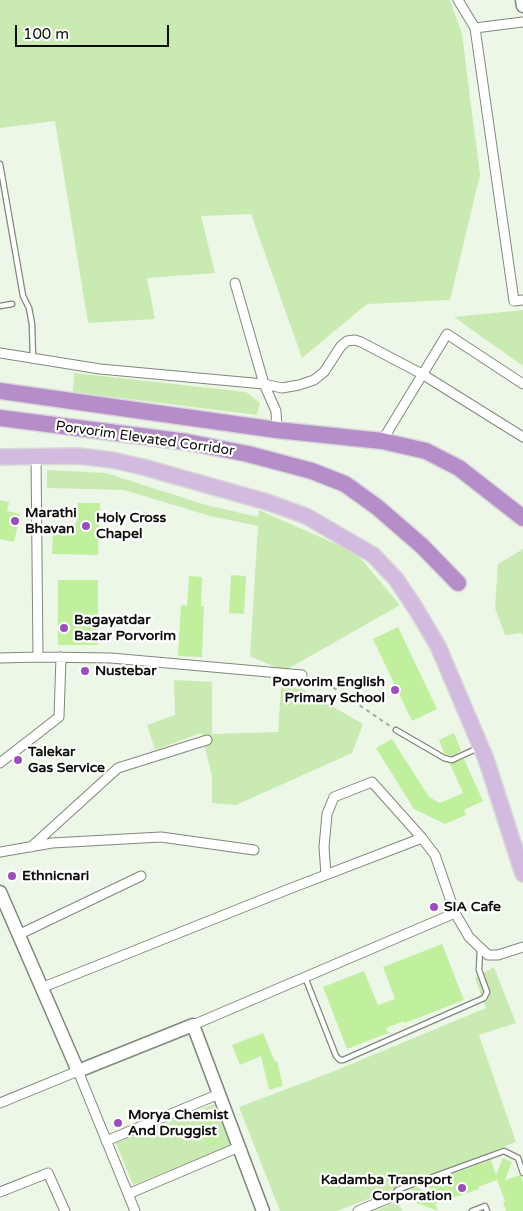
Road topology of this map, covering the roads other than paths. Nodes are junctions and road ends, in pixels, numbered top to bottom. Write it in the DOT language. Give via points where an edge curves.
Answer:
graph roads {
  1 [pos="458,0"];
  2 [pos="522,0"];
  3 [pos="523,6"];
  4 [pos="523,22"];
  5 [pos="475,28"];
  6 [pos="0,164"];
  7 [pos="235,283"];
  8 [pos="523,300"];
  9 [pos="12,304"];
  10 [pos="0,306"];
  11 [pos="0,353"];
  12 [pos="33,359"];
  13 [pos="422,374"];
  14 [pos="264,384"];
  15 [pos="523,384"];
  16 [pos="0,391"];
  17 [pos="0,418"];
  18 [pos="277,430"];
  19 [pos="523,437"];
  20 [pos="382,441"];
  21 [pos="36,456"];
  22 [pos="0,457"];
  23 [pos="523,518"];
  24 [pos="458,584"];
  25 [pos="38,657"];
  26 [pos="61,657"];
  27 [pos="0,658"];
  28 [pos="302,675"];
  29 [pos="396,730"];
  30 [pos="207,740"];
  31 [pos="481,747"];
  32 [pos="0,763"];
  33 [pos="422,838"];
  34 [pos="31,847"];
  35 [pos="254,850"];
  36 [pos="0,852"];
  37 [pos="523,874"];
  38 [pos="326,875"];
  39 [pos="142,876"];
  40 [pos="0,892"];
  41 [pos="4,910"];
  42 [pos="455,913"];
  43 [pos="18,934"];
  44 [pos="523,947"];
  45 [pos="480,948"];
  46 [pos="305,977"];
  47 [pos="41,988"];
  48 [pos="193,1025"];
  49 [pos="78,1072"];
  50 [pos="219,1094"];
  51 [pos="0,1103"];
  52 [pos="106,1141"];
  53 [pos="239,1147"];
  54 [pos="523,1173"];
  55 [pos="0,1192"];
  56 [pos="128,1194"];
  57 [pos="396,1195"];
  58 [pos="64,1211"];
  59 [pos="135,1211"];
  60 [pos="263,1211"];
  61 [pos="358,1211"];
  62 [pos="472,1211"];
  63 [pos="487,1211"];
  1 -- 5 [label="street"];
  2 -- 3 [label="street"];
  4 -- 5 [label="street"];
  5 -- 8 [label="street" via="514,301"];
  6 -- 12 [label="lane" via="23,296 32,324"];
  7 -- 14 [label="street"];
  9 -- 10 [label="lane"];
  11 -- 12 [label="street"];
  12 -- 14 [label="street" via="100,370"];
  13 -- 14 [label="street" via="355,340 341,346 324,372 314,380 282,388"];
  13 -- 15 [label="street" via="447,334"];
  13 -- 19 [label="street"];
  13 -- 20 [label="street"];
  14 -- 18 [label="street" via="276,411"];
  16 -- 18 [label="highway"];
  17 -- 24 [label="highway, Porvorim Elevated Corridor" via="187,442 312,471 345,484 377,507 422,546"];
  18 -- 20 [label="highway"];
  20 -- 23 [label="highway" via="426,451 459,468"];
  21 -- 22 [label="main road"];
  21 -- 25 [label="street"];
  21 -- 31 [label="main road" via="112,460 267,502 306,516 373,555 396,579 438,646"];
  25 -- 26 [label="street"];
  25 -- 27 [label="street"];
  26 -- 28 [label="street" via="111,658"];
  26 -- 32 [label="street" via="59,717"];
  29 -- 31 [label="lane" via="452,760"];
  30 -- 34 [label="street" via="118,768"];
  31 -- 37 [label="main road"];
  33 -- 38 [label="street"];
  33 -- 38 [label="street" via="372,782 334,797 327,814"];
  33 -- 42 [label="street" via="435,855"];
  34 -- 35 [label="street" via="161,837"];
  34 -- 36 [label="street"];
  38 -- 47 [label="street"];
  39 -- 43 [label="street"];
  40 -- 41 [label="street"];
  41 -- 43 [label="street"];
  42 -- 45 [label="street" via="469,937"];
  42 -- 46 [label="street"];
  43 -- 47 [label="street"];
  44 -- 45 [label="street" via="498,955 488,955"];
  45 -- 46 [label="lane" via="479,970 487,992 484,998 343,1060 336,1056"];
  46 -- 48 [label="street"];
  47 -- 49 [label="street"];
  48 -- 49 [label="street"];
  48 -- 50 [label="street"];
  49 -- 51 [label="street"];
  49 -- 52 [label="street"];
  50 -- 52 [label="street"];
  50 -- 53 [label="street"];
  52 -- 56 [label="street"];
  53 -- 56 [label="street"];
  53 -- 60 [label="street"];
  54 -- 57 [label="lane" via="518,1158 504,1151 397,1190"];
  55 -- 58 [label="street" via="48,1173"];
  56 -- 59 [label="street"];
  57 -- 61 [label="street"];
  62 -- 63 [label="lane" via="485,1206"];
}
